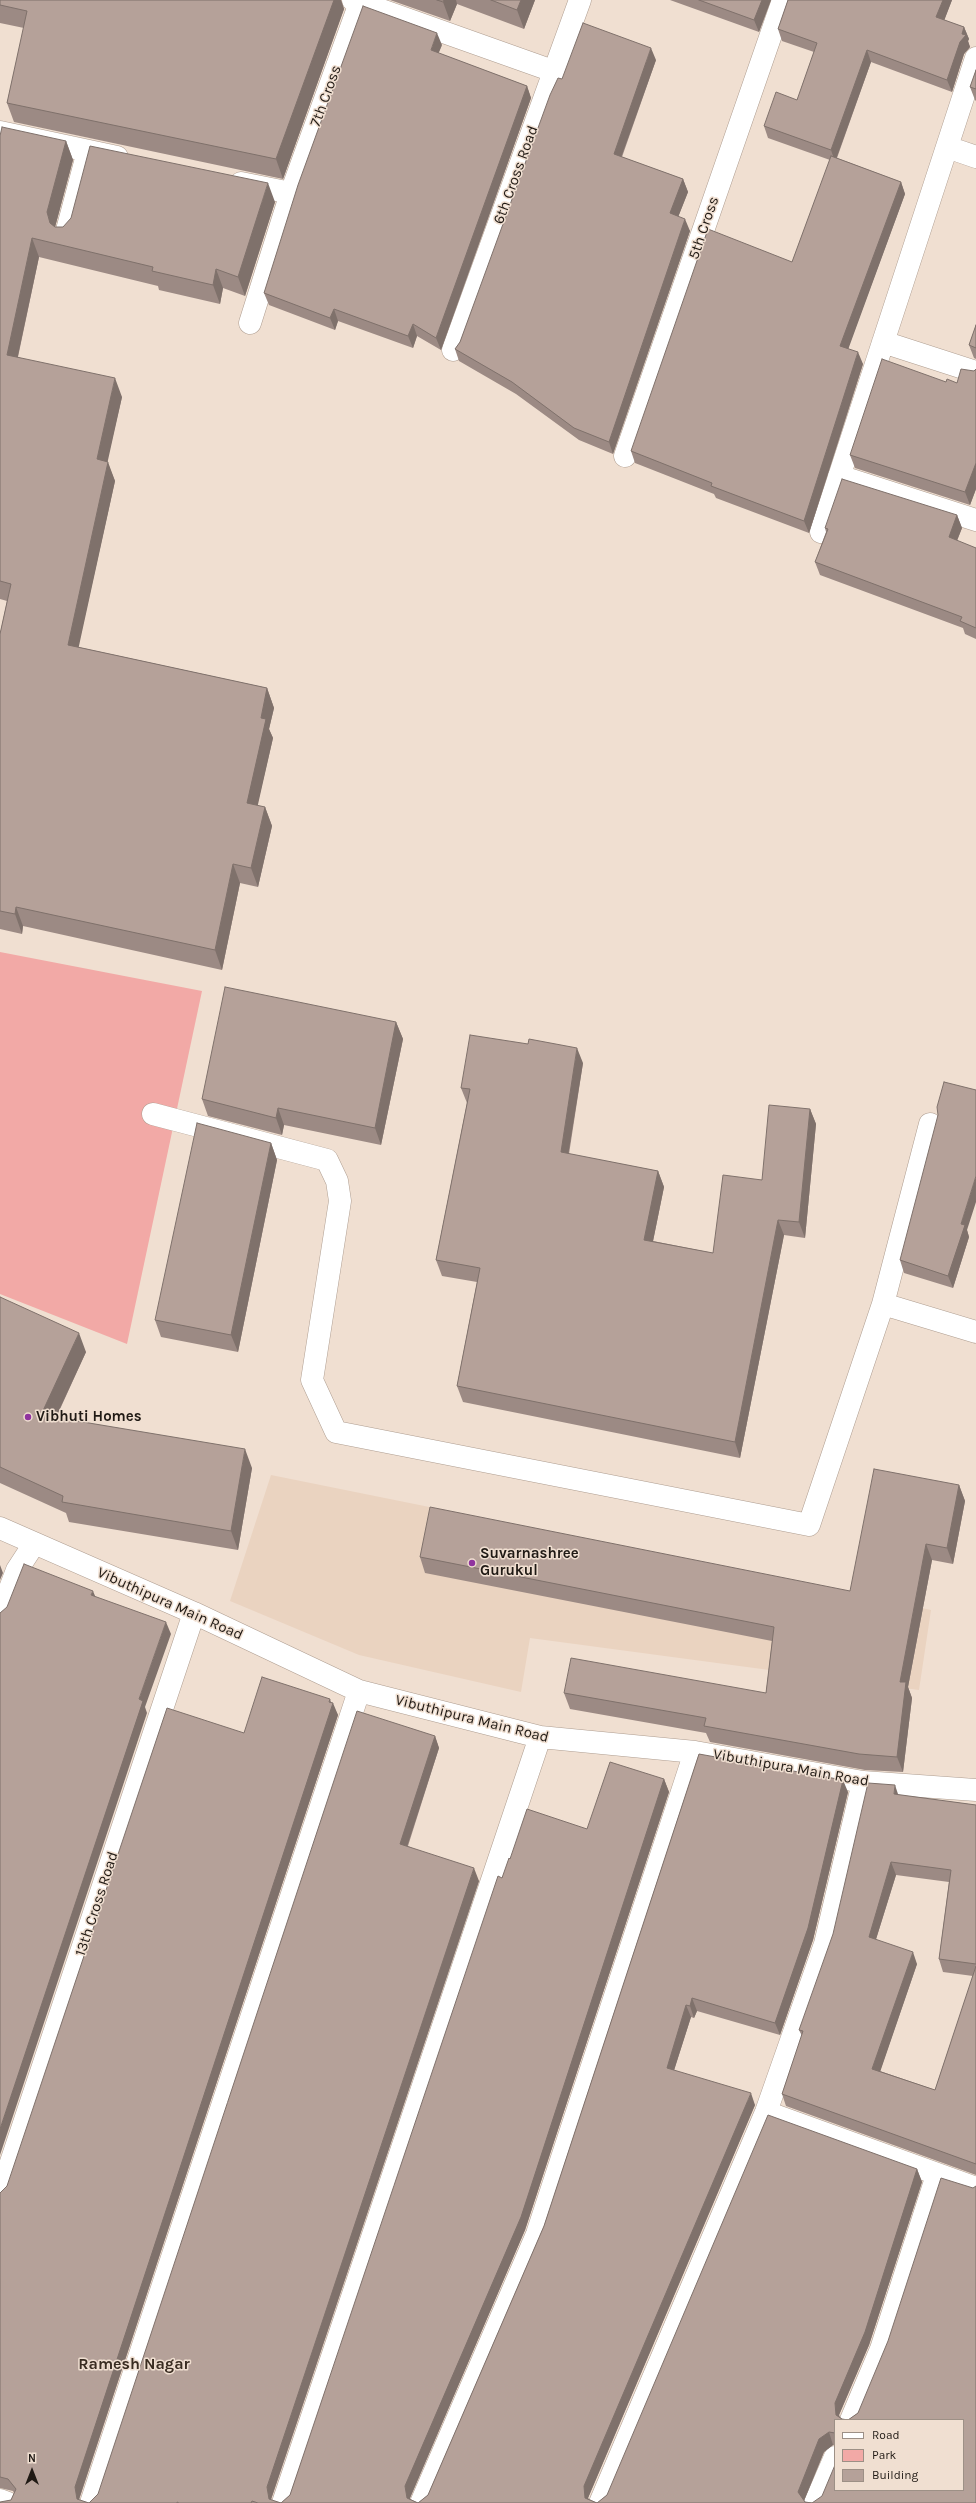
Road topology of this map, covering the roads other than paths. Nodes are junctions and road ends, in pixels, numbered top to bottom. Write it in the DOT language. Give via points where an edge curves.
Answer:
graph roads {
  1 [pos="358,0"];
  2 [pos="580,0"];
  3 [pos="783,0"];
  4 [pos="976,58"];
  5 [pos="553,71"];
  6 [pos="0,132"];
  7 [pos="947,147"];
  8 [pos="88,152"];
  9 [pos="976,157"];
  10 [pos="135,161"];
  11 [pos="221,178"];
  12 [pos="291,193"];
  13 [pos="66,234"];
  14 [pos="250,323"];
  15 [pos="883,342"];
  16 [pos="453,350"];
  17 [pos="976,372"];
  18 [pos="625,456"];
  19 [pos="839,476"];
  20 [pos="976,520"];
  21 [pos="821,532"];
  22 [pos="153,1114"];
  23 [pos="930,1124"];
  24 [pos="883,1304"];
  25 [pos="976,1332"];
  26 [pos="0,1528"];
  27 [pos="34,1544"];
  28 [pos="194,1612"];
  29 [pos="0,1615"];
  30 [pos="359,1691"];
  31 [pos="540,1737"];
  32 [pos="695,1752"];
  33 [pos="863,1782"];
  34 [pos="976,1790"];
  35 [pos="766,2112"];
  36 [pos="937,2175"];
  37 [pos="976,2188"];
  38 [pos="0,2195"];
  39 [pos="851,2419"];
  40 [pos="834,2459"];
  41 [pos="0,2500"];
  42 [pos="8,2503"];
  43 [pos="91,2503"];
  44 [pos="283,2503"];
  45 [pos="421,2503"];
  46 [pos="600,2503"];
  47 [pos="815,2503"];
  1 -- 5 [label="street"];
  1 -- 12 [label="street, 7th Cross"];
  2 -- 5 [label="street, 6th Cross Road"];
  3 -- 18 [label="street, 5th Cross"];
  4 -- 7 [label="street"];
  5 -- 16 [label="street, 6th Cross Road"];
  6 -- 8 [label="street"];
  7 -- 9 [label="street"];
  7 -- 15 [label="street"];
  8 -- 10 [label="street"];
  8 -- 13 [label="street"];
  11 -- 12 [label="street"];
  12 -- 14 [label="street, 7th Cross"];
  15 -- 17 [label="street"];
  15 -- 19 [label="street"];
  19 -- 20 [label="street"];
  19 -- 21 [label="street"];
  22 -- 24 [label="street" via="327,1160 337,1181 340,1201 312,1380 336,1432 809,1525"];
  23 -- 24 [label="street"];
  24 -- 25 [label="street"];
  26 -- 27 [label="street, Vibuthipura Main Road"];
  27 -- 28 [label="street, Vibuthipura Main Road"];
  27 -- 29 [label="street" via="17,1570"];
  28 -- 30 [label="street, Vibuthipura Main Road"];
  28 -- 38 [label="street, 13th Cross Road"];
  30 -- 31 [label="street, Vibuthipura Main Road"];
  30 -- 43 [label="street"];
  31 -- 32 [label="street, Vibuthipura Main Road"];
  31 -- 44 [label="street"];
  32 -- 33 [label="street, Vibuthipura Main Road"];
  32 -- 45 [label="street" via="537,2234"];
  33 -- 34 [label="street, Vibuthipura Main Road"];
  33 -- 35 [label="street" via="826,1944"];
  35 -- 36 [label="street"];
  35 -- 46 [label="street"];
  36 -- 37 [label="street"];
  36 -- 39 [label="street" via="881,2349"];
  40 -- 47 [label="street"];
  41 -- 42 [label="street"];
}
